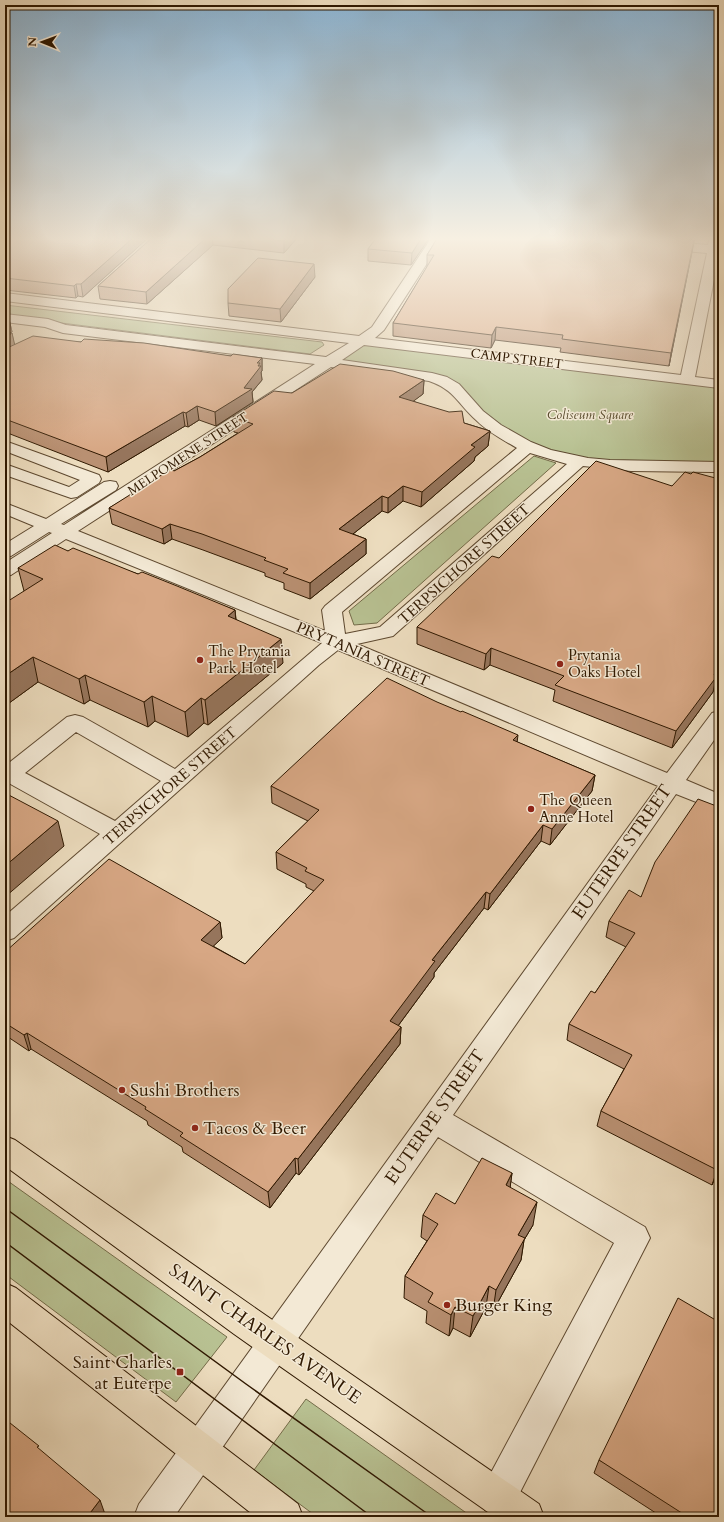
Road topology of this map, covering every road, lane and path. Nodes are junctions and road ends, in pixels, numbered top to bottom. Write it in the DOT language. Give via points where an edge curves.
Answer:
graph roads {
  1 [pos="98,308"];
  2 [pos="391,308"];
  3 [pos="703,308"];
  4 [pos="5,318"];
  5 [pos="63,329"];
  6 [pos="50,336"];
  7 [pos="340,338"];
  8 [pos="363,341"];
  9 [pos="310,359"];
  10 [pos="329,362"];
  11 [pos="687,380"];
  12 [pos="719,384"];
  13 [pos="5,446"];
  14 [pos="528,447"];
  15 [pos="580,461"];
  16 [pos="719,467"];
  17 [pos="5,469"];
  18 [pos="5,508"];
  19 [pos="47,526"];
  20 [pos="65,533"];
  21 [pos="5,552"];
  22 [pos="5,571"];
  23 [pos="336,642"];
  24 [pos="719,718"];
  25 [pos="7,773"];
  26 [pos="177,780"];
  27 [pos="671,784"];
  28 [pos="719,803"];
  29 [pos="117,833"];
  30 [pos="5,931"];
  31 [pos="433,1119"];
  32 [pos="5,1149"];
  33 [pos="5,1299"];
  34 [pos="275,1342"];
  35 [pos="199,1450"];
  36 [pos="498,1497"];
  37 [pos="152,1517"];
  38 [pos="285,1517"];
  39 [pos="526,1517"];
  1 -- 7 [label="street, CAMP STREET"];
  2 -- 8 [label="street, MELPOMENE STREET" via="377,330"];
  3 -- 11 [label="street"];
  4 -- 5 [label="street" via="48,323"];
  5 -- 6 [label="street"];
  5 -- 9 [label="street"];
  7 -- 8 [label="street, CAMP STREET"];
  7 -- 9 [label="street, MELPOMENE STREET"];
  8 -- 10 [label="street, MELPOMENE STREET"];
  8 -- 11 [label="street, CAMP STREET"];
  9 -- 10 [label="street"];
  9 -- 19 [label="street, MELPOMENE STREET"];
  10 -- 14 [label="street" via="432,377 447,382 460,391 478,414 506,436"];
  10 -- 20 [label="street, MELPOMENE STREET"];
  11 -- 12 [label="street, CAMP STREET"];
  13 -- 17 [label="street" via="93,479 71,493"];
  14 -- 15 [label="street"];
  14 -- 23 [label="street" via="332,610"];
  15 -- 16 [label="street" via="630,467"];
  15 -- 23 [label="street, TERPSICHORE STREET" via="386,632"];
  18 -- 19 [label="street, PRYTANIA STREET"];
  19 -- 20 [label="street, PRYTANIA STREET"];
  19 -- 21 [label="street, MELPOMENE STREET"];
  20 -- 22 [label="street, MELPOMENE STREET"];
  20 -- 23 [label="street, PRYTANIA STREET"];
  23 -- 26 [label="street, TERPSICHORE STREET"];
  23 -- 27 [label="street, PRYTANIA STREET"];
  24 -- 27 [label="street, EUTERPE STREET"];
  25 -- 26 [label="street" via="75,722"];
  25 -- 29 [label="street"];
  26 -- 29 [label="street, TERPSICHORE STREET"];
  27 -- 28 [label="street, PRYTANIA STREET"];
  27 -- 31 [label="street, EUTERPE STREET"];
  29 -- 30 [label="street, TERPSICHORE STREET"];
  31 -- 34 [label="street, EUTERPE STREET"];
  31 -- 36 [label="street" via="634,1238"];
  32 -- 34 [label="main road, SAINT CHARLES AVENUE"];
  33 -- 35 [label="main road"];
  34 -- 35 [label="street, EUTERPE STREET"];
  34 -- 36 [label="main road, SAINT CHARLES AVENUE"];
  35 -- 37 [label="street, EUTERPE STREET"];
  35 -- 38 [label="main road"];
  36 -- 39 [label="main road, SAINT CHARLES AVENUE"];
}
